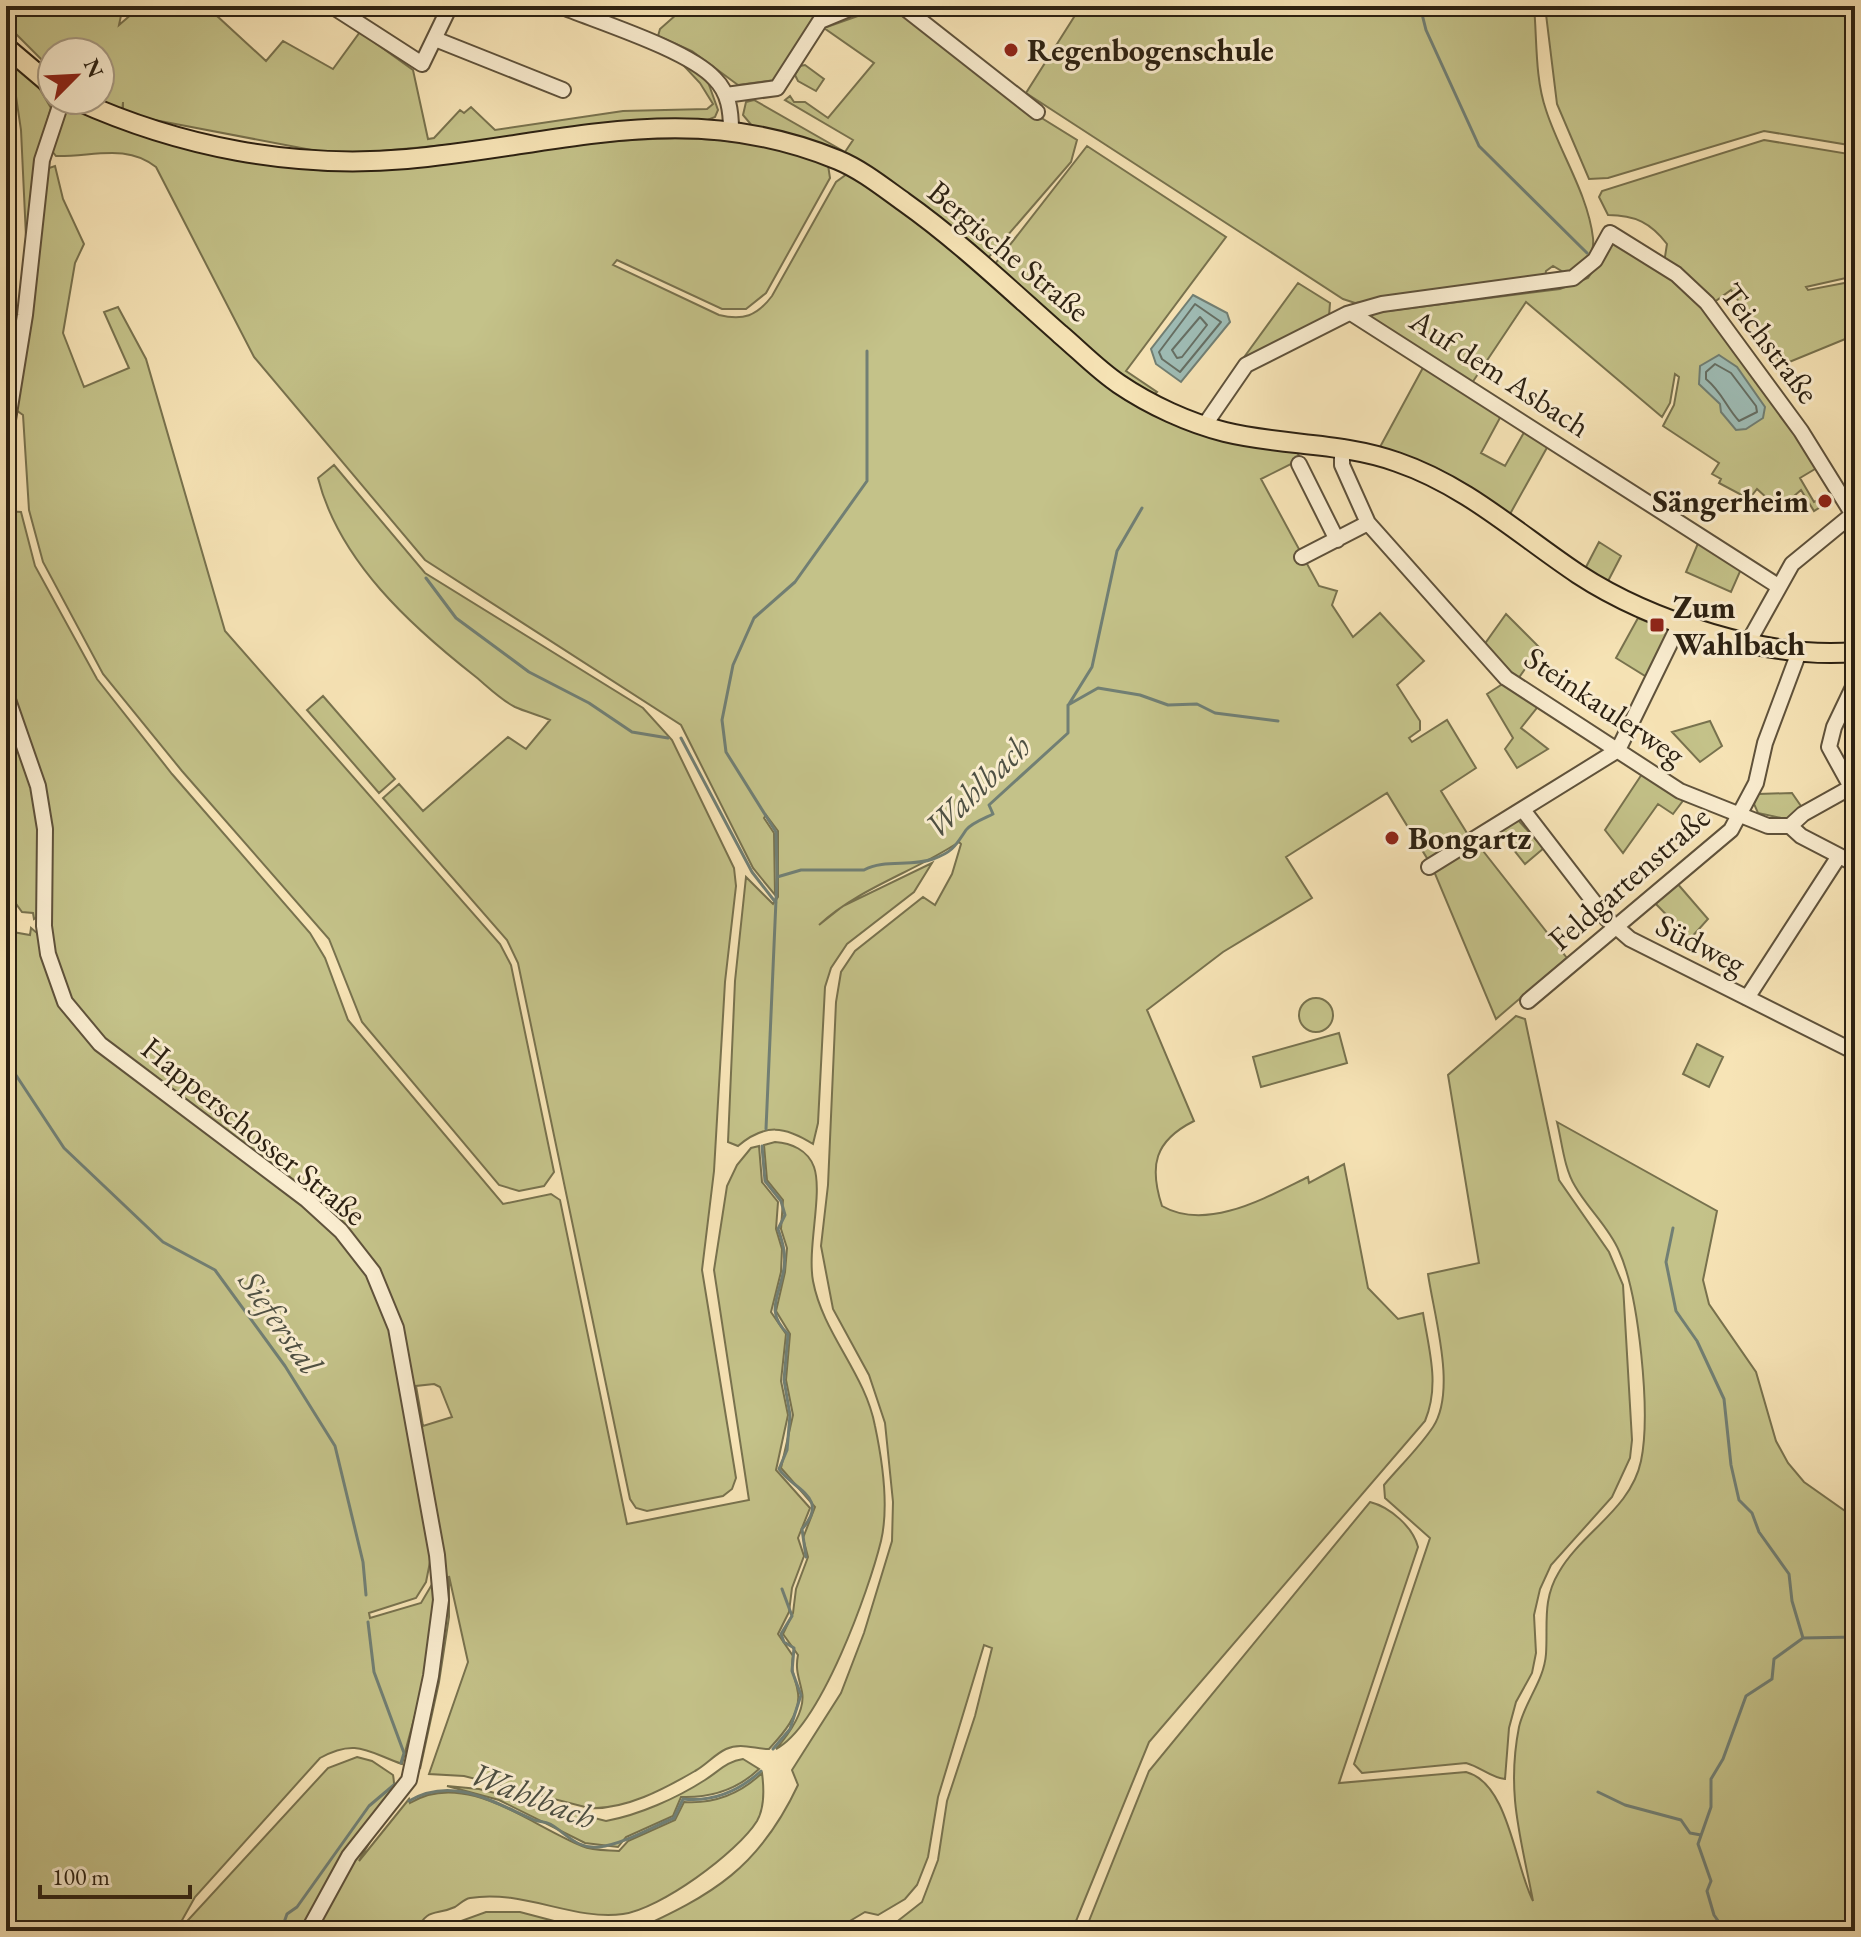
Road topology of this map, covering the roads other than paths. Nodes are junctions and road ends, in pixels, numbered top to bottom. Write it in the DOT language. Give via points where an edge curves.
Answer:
graph roads {
  1 [pos="332,6"];
  2 [pos="450,6"];
  3 [pos="560,6"];
  4 [pos="856,6"];
  5 [pos="902,6"];
  6 [pos="435,39"];
  7 [pos="6,47"];
  8 [pos="36,72"];
  9 [pos="563,90"];
  10 [pos="726,95"];
  11 [pos="1037,112"];
  12 [pos="57,116"];
  13 [pos="111,116"];
  14 [pos="731,130"];
  15 [pos="1351,313"];
  16 [pos="1204,426"];
  17 [pos="6,432"];
  18 [pos="1342,447"];
  19 [pos="1299,464"];
  20 [pos="1854,516"];
  21 [pos="1368,523"];
  22 [pos="1337,540"];
  23 [pos="1302,557"];
  24 [pos="1778,586"];
  25 [pos="1680,623"];
  26 [pos="1749,641"];
  27 [pos="1799,652"];
  28 [pos="1855,652"];
  29 [pos="1855,683"];
  30 [pos="6,694"];
  31 [pos="1618,750"];
  32 [pos="1853,786"];
  33 [pos="1523,810"];
  34 [pos="1741,816"];
  35 [pos="1790,826"];
  36 [pos="1839,856"];
  37 [pos="1855,864"];
  38 [pos="1429,867"];
  39 [pos="1616,927"];
  40 [pos="1747,998"];
  41 [pos="1528,1001"];
  42 [pos="1855,1052"];
  43 [pos="308,1931"];
  1 -- 6 [label="street" via="422,64"];
  2 -- 6 [label="street"];
  3 -- 10 [label="street" via="696,63"];
  4 -- 10 [label="street" via="820,21 777,88"];
  5 -- 11 [label="street"];
  6 -- 9 [label="street"];
  7 -- 8 [label="main road"];
  10 -- 14 [label="street"];
  12 -- 17 [label="street" via="42,160"];
  13 -- 14 [label="main road, Bergische Straße" via="204,145 339,161 403,159 667,126"];
  14 -- 16 [label="main road, Bergische Straße" via="842,162 876,182 928,219 1117,383"];
  15 -- 16 [label="street" via="1246,365"];
  15 -- 20 [label="street, Teichstraße" via="1382,304 1573,278 1595,260 1610,233 1676,274 1707,303 1766,381"];
  15 -- 24 [label="street, Auf dem Asbach"];
  16 -- 18 [label="main road, Bergische Straße"];
  18 -- 21 [label="street, Steinkaulerweg" via="1342,465"];
  18 -- 25 [label="main road, Bergische Straße" via="1439,479 1480,501 1579,574"];
  19 -- 22 [label="street"];
  20 -- 24 [label="street" via="1796,559"];
  21 -- 22 [label="street"];
  21 -- 31 [label="street, Steinkaulerweg" via="1506,678"];
  22 -- 23 [label="street"];
  24 -- 26 [label="street"];
  25 -- 26 [label="main road, Bergische Straße"];
  25 -- 31 [label="street"];
  26 -- 27 [label="main road, Bergische Straße"];
  27 -- 28 [label="main road, Bergische Straße"];
  27 -- 34 [label="street, Feldgartenstraße"];
  29 -- 32 [label="street" via="1829,747"];
  30 -- 43 [label="street, Happerschosser Straße" via="38,786 45,829 44,926 65,1002 100,1044 341,1231 373,1272 396,1328 437,1555 441,1600 431,1676 409,1780 349,1856"];
  31 -- 33 [label="street"];
  31 -- 34 [label="street, Steinkaulerweg" via="1680,791"];
  32 -- 35 [label="street"];
  33 -- 38 [label="street"];
  33 -- 39 [label="street, Südweg"];
  34 -- 35 [label="street, Steinkaulerweg" via="1768,826"];
  34 -- 39 [label="street, Feldgartenstraße"];
  35 -- 36 [label="street"];
  36 -- 37 [label="street"];
  36 -- 40 [label="street"];
  39 -- 40 [label="street, Südweg"];
  39 -- 41 [label="street, Feldgartenstraße"];
  40 -- 42 [label="street, Südweg"];
}
